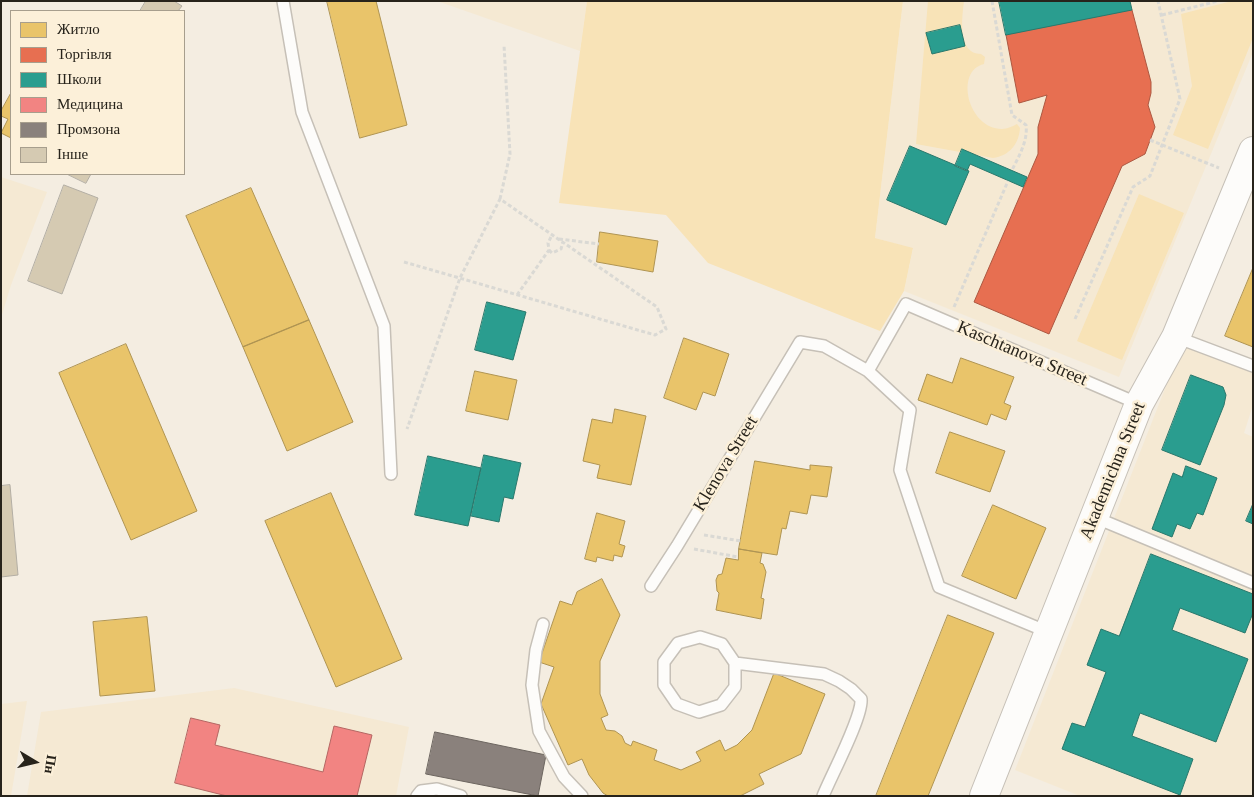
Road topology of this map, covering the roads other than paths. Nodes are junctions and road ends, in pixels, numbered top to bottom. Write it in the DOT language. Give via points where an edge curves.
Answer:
graph roads {
  1 [pos="284,1"];
  2 [pos="1253,151"];
  3 [pos="1176,337"];
  4 [pos="1253,366"];
  5 [pos="868,371"];
  6 [pos="1139,404"];
  7 [pos="391,474"];
  8 [pos="1094,517"];
  9 [pos="1253,582"];
  10 [pos="651,586"];
  11 [pos="543,624"];
  12 [pos="1048,632"];
  13 [pos="735,664"];
  14 [pos="417,796"];
  15 [pos="461,796"];
  16 [pos="582,796"];
  17 [pos="823,796"];
  18 [pos="984,796"];
  1 -- 7 [label="lane" via="302,112 384,326"];
  2 -- 3 [label="street, Akademichna Street"];
  3 -- 4 [label="lane"];
  3 -- 6 [label="street, Akademichna Street"];
  5 -- 6 [label="lane, Kaschtanova Street" via="906,304"];
  5 -- 10 [label="lane, Klenova Street" via="824,346 800,342"];
  5 -- 12 [label="lane" via="910,410 900,470 938,587"];
  6 -- 8 [label="street, Akademichna Street"];
  8 -- 9 [label="lane"];
  8 -- 12 [label="street, Akademichna Street"];
  11 -- 16 [label="lane" via="532,685 539,731 564,777"];
  12 -- 18 [label="street, Akademichna Street"];
  13 -- 13 [label="lane" via="722,644 700,637 678,643 664,662 664,685 677,704 699,712 721,705 735,687"];
  13 -- 17 [label="lane" via="824,674 851,689 861,699 862,705"];
  14 -- 15 [label="lane" via="421,791 437,789"];
}
